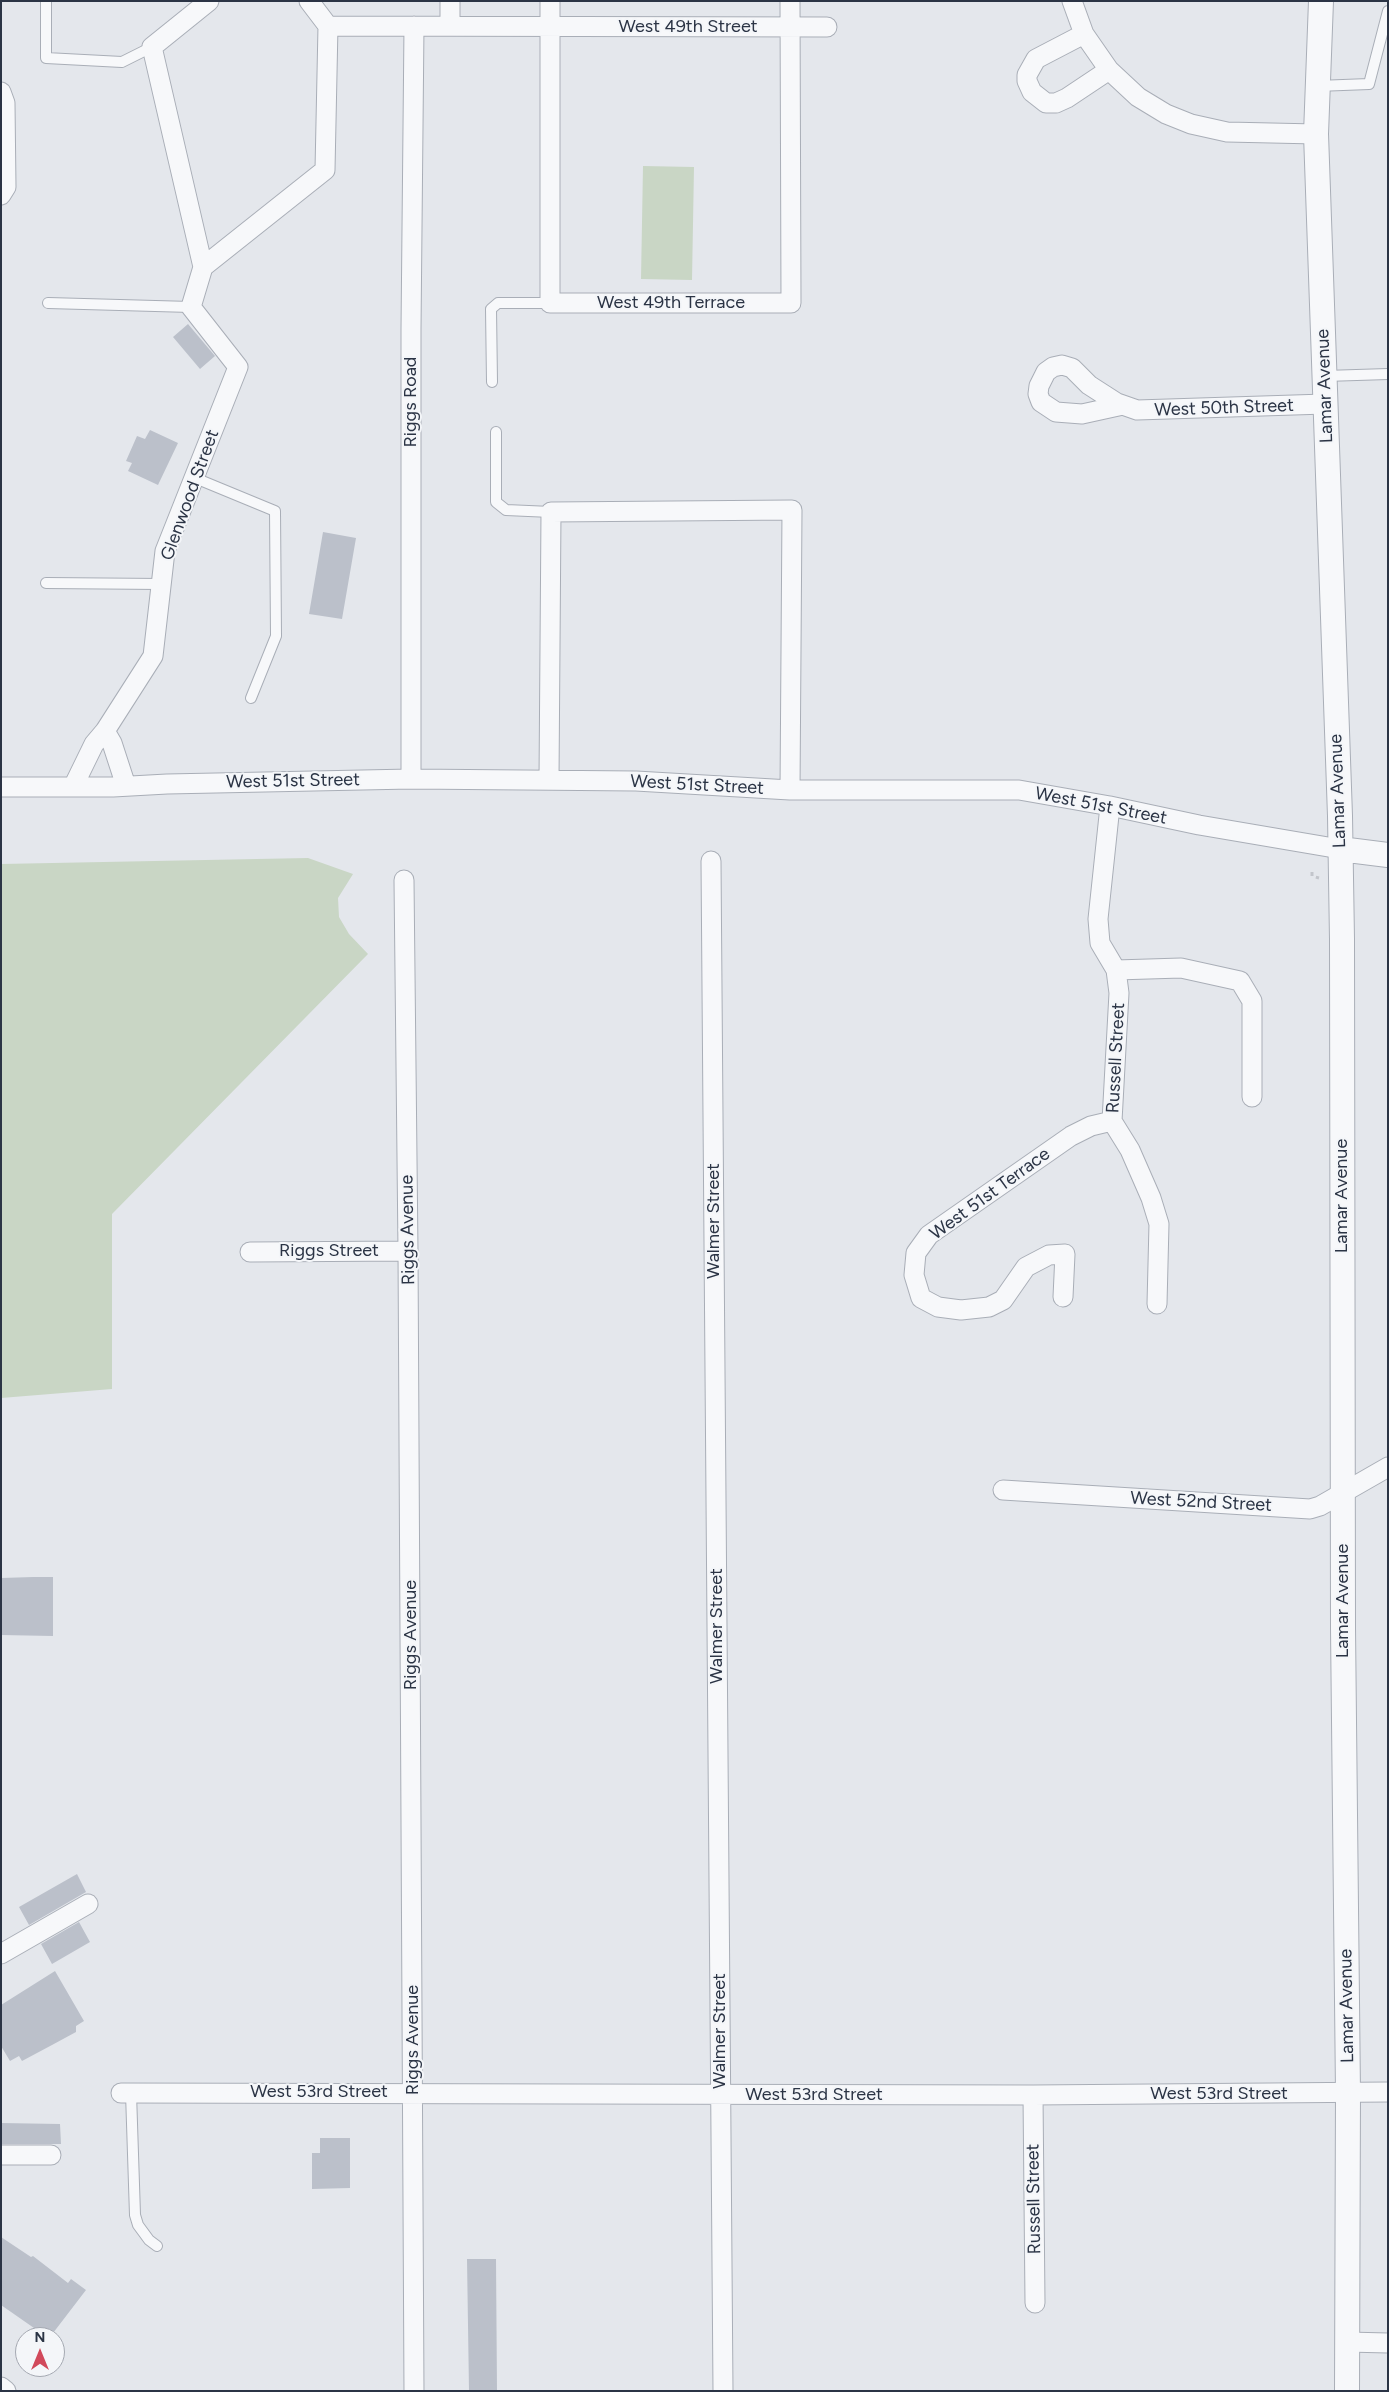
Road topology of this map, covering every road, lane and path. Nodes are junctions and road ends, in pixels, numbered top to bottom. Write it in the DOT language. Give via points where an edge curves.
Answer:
graph roads {
  1 [pos="46,1"];
  2 [pos="209,1"];
  3 [pos="309,1"];
  4 [pos="450,1"];
  5 [pos="550,1"];
  6 [pos="790,1"];
  7 [pos="1072,1"];
  8 [pos="1321,1"];
  9 [pos="1388,12"];
  10 [pos="328,26"];
  11 [pos="414,26"];
  12 [pos="450,26"];
  13 [pos="550,27"];
  14 [pos="790,27"];
  15 [pos="827,27"];
  16 [pos="1084,34"];
  17 [pos="152,47"];
  18 [pos="1108,70"];
  19 [pos="1316,86"];
  20 [pos="1,92"];
  21 [pos="3,118"];
  22 [pos="1316,134"];
  23 [pos="1,195"];
  24 [pos="203,266"];
  25 [pos="48,302"];
  26 [pos="550,303"];
  27 [pos="190,307"];
  28 [pos="1388,374"];
  29 [pos="1325,376"];
  30 [pos="492,382"];
  31 [pos="1325,404"];
  32 [pos="1122,406"];
  33 [pos="496,432"];
  34 [pos="195,478"];
  35 [pos="551,512"];
  36 [pos="46,583"];
  37 [pos="161,584"];
  38 [pos="251,698"];
  39 [pos="106,731"];
  40 [pos="411,779"];
  41 [pos="549,780"];
  42 [pos="126,786"];
  43 [pos="1,787"];
  44 [pos="73,787"];
  45 [pos="790,790"];
  46 [pos="1110,806"];
  47 [pos="1340,849"];
  48 [pos="1388,855"];
  49 [pos="711,862"];
  50 [pos="1312,872"];
  51 [pos="1322,879"];
  52 [pos="404,880"];
  53 [pos="1116,970"];
  54 [pos="1252,1097"];
  55 [pos="1112,1121"];
  56 [pos="408,1251"];
  57 [pos="250,1252"];
  58 [pos="1064,1297"];
  59 [pos="1157,1304"];
  60 [pos="1388,1467"];
  61 [pos="1003,1490"];
  62 [pos="1343,1492"];
  63 [pos="88,1904"];
  64 [pos="1,1954"];
  65 [pos="413,2092"];
  66 [pos="1388,2092"];
  67 [pos="126,2093"];
  68 [pos="1348,2093"];
  69 [pos="720,2095"];
  70 [pos="1033,2095"];
  71 [pos="1,2155"];
  72 [pos="51,2156"];
  73 [pos="157,2246"];
  74 [pos="1035,2303"];
  75 [pos="1347,2342"];
  76 [pos="1388,2343"];
  77 [pos="1,2387"];
  78 [pos="1345,2390"];
  79 [pos="6,2391"];
  80 [pos="414,2391"];
  81 [pos="723,2391"];
  1 -- 17 [label="lane" via="46,58 122,62"];
  2 -- 17 [label="street"];
  3 -- 10 [label="street"];
  4 -- 12 [label="street"];
  5 -- 13 [label="street"];
  6 -- 14 [label="street"];
  7 -- 16 [label="street"];
  8 -- 19 [label="street, Lamar Avenue"];
  9 -- 19 [label="lane" via="1369,84"];
  10 -- 11 [label="street, West 49th Street"];
  10 -- 24 [label="street" via="325,170"];
  11 -- 12 [label="street, West 49th Street"];
  11 -- 40 [label="street, Riggs Road"];
  12 -- 13 [label="street, West 49th Street"];
  13 -- 14 [label="street, West 49th Street"];
  13 -- 26 [label="street"];
  14 -- 15 [label="street, West 49th Street"];
  14 -- 26 [label="street, West 49th Terrace" via="791,303"];
  16 -- 18 [label="street"];
  16 -- 18 [label="street" via="1036,58 1027,74 1032,92 1046,103 1056,103"];
  17 -- 24 [label="street"];
  18 -- 22 [label="street" via="1147,103 1191,124 1238,133"];
  19 -- 22 [label="street, Lamar Avenue"];
  20 -- 21 [label="street" via="5,103"];
  21 -- 23 [label="street" via="6,187"];
  22 -- 29 [label="street, Lamar Avenue"];
  24 -- 27 [label="street"];
  25 -- 27 [label="lane"];
  26 -- 30 [label="lane" via="498,303 491,309"];
  27 -- 34 [label="street, Glenwood Street" via="238,367"];
  28 -- 29 [label="lane"];
  29 -- 31 [label="street, Lamar Avenue"];
  31 -- 32 [label="street, West 50th Street" via="1152,411"];
  31 -- 47 [label="street, Lamar Avenue"];
  33 -- 35 [label="lane" via="496,502 506,510"];
  34 -- 37 [label="street, Glenwood Street" via="165,551"];
  34 -- 38 [label="lane" via="275,511 276,636"];
  35 -- 41 [label="street"];
  35 -- 45 [label="street" via="792,510"];
  36 -- 37 [label="lane"];
  37 -- 39 [label="street, Glenwood Street" via="153,656"];
  39 -- 42 [label="street"];
  39 -- 44 [label="street, Glenwood Street" via="94,744"];
  40 -- 41 [label="street, West 51st Street"];
  40 -- 42 [label="street, West 51st Street"];
  41 -- 45 [label="street, West 51st Street" via="651,781"];
  42 -- 44 [label="street, West 51st Street"];
  43 -- 44 [label="street, West 51st Street"];
  45 -- 46 [label="street, West 51st Street" via="1019,790"];
  46 -- 47 [label="street, West 51st Street" via="1199,826"];
  46 -- 53 [label="street, Russell Street" via="1098,919 1100,943"];
  47 -- 48 [label="street, West 51st Street"];
  47 -- 62 [label="street, Lamar Avenue"];
  49 -- 69 [label="street, Walmer Street"];
  50 -- 51 [label="path" via="1312,876"];
  52 -- 56 [label="street, Riggs Avenue"];
  53 -- 54 [label="street" via="1181,968 1240,982 1252,1002"];
  53 -- 55 [label="street, Russell Street" via="1119,993"];
  55 -- 58 [label="street, West 51st Terrace" via="1091,1126 1071,1136 929,1235 916,1253 914,1275 921,1298 938,1307 961,1310 989,1307 1003,1300 1026,1267 1049,1255 1065,1254"];
  55 -- 59 [label="street, Russell Street" via="1130,1150 1152,1198 1159,1224"];
  56 -- 57 [label="street, Riggs Street"];
  56 -- 65 [label="street, Riggs Avenue"];
  60 -- 62 [label="street, West 52nd Street"];
  61 -- 62 [label="street, West 52nd Street" via="1310,1509"];
  62 -- 68 [label="street, Lamar Avenue"];
  63 -- 64 [label="street"];
  65 -- 67 [label="street, West 53rd Street"];
  65 -- 69 [label="street, West 53rd Street"];
  65 -- 80 [label="street, Riggs Avenue"];
  66 -- 68 [label="street, West 53rd Street"];
  67 -- 73 [label="lane" via="135,2215 138,2226"];
  68 -- 70 [label="street, West 53rd Street"];
  68 -- 75 [label="street, Lamar Avenue"];
  69 -- 70 [label="street, West 53rd Street"];
  69 -- 81 [label="street, Walmer Street"];
  70 -- 74 [label="street, Russell Street"];
  71 -- 72 [label="street"];
  75 -- 76 [label="street"];
  75 -- 78 [label="street, Lamar Avenue"];
  77 -- 79 [label="street"];
}
